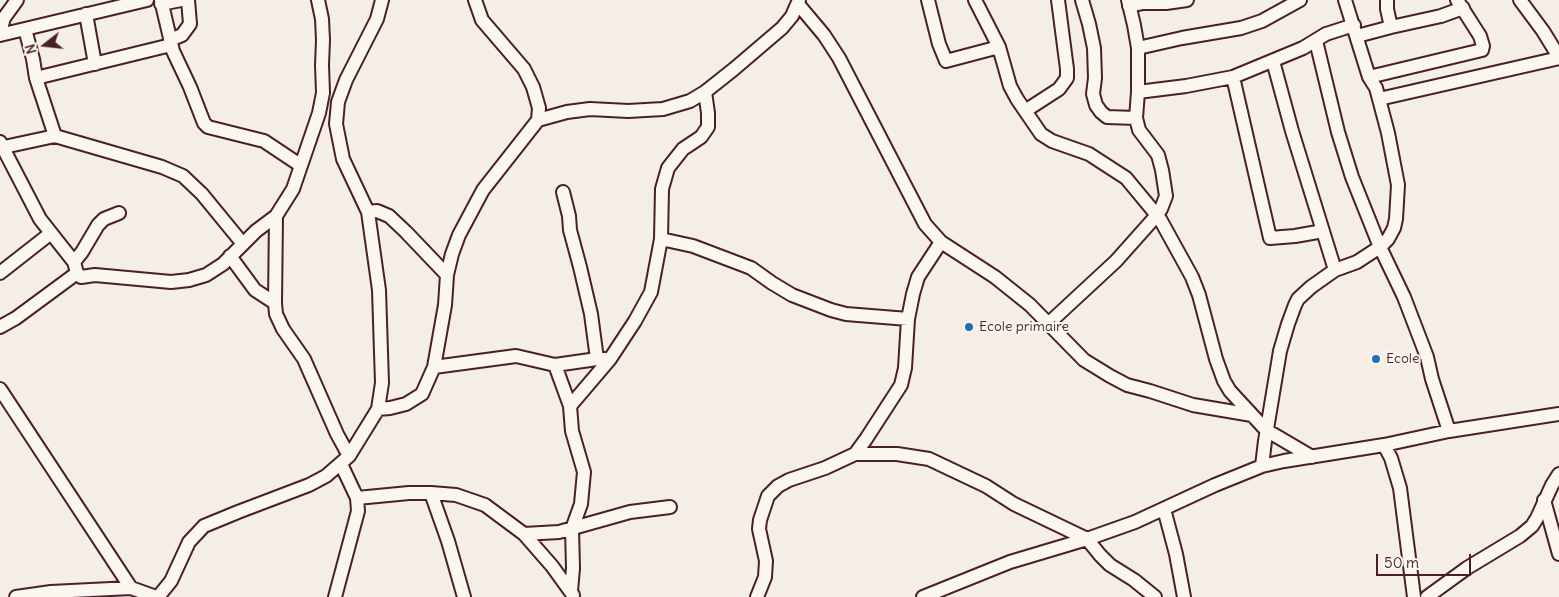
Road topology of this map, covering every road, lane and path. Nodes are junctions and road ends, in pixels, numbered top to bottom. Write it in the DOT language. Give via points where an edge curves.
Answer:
graph roads {
  1 [pos="17,0"];
  2 [pos="148,0"];
  3 [pos="181,0"];
  4 [pos="188,0"];
  5 [pos="318,0"];
  6 [pos="382,0"];
  7 [pos="474,0"];
  8 [pos="928,0"];
  9 [pos="975,0"];
  10 [pos="1058,0"];
  11 [pos="1082,0"];
  12 [pos="1181,0"];
  13 [pos="1300,0"];
  14 [pos="1346,0"];
  15 [pos="1387,0"];
  16 [pos="1520,0"];
  17 [pos="161,2"];
  18 [pos="799,2"];
  19 [pos="1128,3"];
  20 [pos="1460,4"];
  21 [pos="86,14"];
  22 [pos="1391,27"];
  23 [pos="25,29"];
  24 [pos="1355,31"];
  25 [pos="0,33"];
  26 [pos="1316,41"];
  27 [pos="171,42"];
  28 [pos="999,47"];
  29 [pos="1138,48"];
  30 [pos="1559,57"];
  31 [pos="1273,61"];
  32 [pos="95,64"];
  33 [pos="1233,77"];
  34 [pos="1369,77"];
  35 [pos="36,78"];
  36 [pos="705,92"];
  37 [pos="1138,92"];
  38 [pos="323,93"];
  39 [pos="1379,99"];
  40 [pos="338,102"];
  41 [pos="1026,111"];
  42 [pos="1136,118"];
  43 [pos="538,120"];
  44 [pos="55,136"];
  45 [pos="2,144"];
  46 [pos="300,165"];
  47 [pos="563,192"];
  48 [pos="368,212"];
  49 [pos="119,213"];
  50 [pos="1157,215"];
  51 [pos="276,216"];
  52 [pos="1323,231"];
  53 [pos="50,233"];
  54 [pos="661,239"];
  55 [pos="941,242"];
  56 [pos="243,244"];
  57 [pos="1380,246"];
  58 [pos="230,256"];
  59 [pos="76,267"];
  60 [pos="1335,270"];
  61 [pos="0,273"];
  62 [pos="447,275"];
  63 [pos="274,303"];
  64 [pos="908,319"];
  65 [pos="1048,324"];
  66 [pos="0,327"];
  67 [pos="596,358"];
  68 [pos="610,359"];
  69 [pos="555,365"];
  70 [pos="434,367"];
  71 [pos="0,390"];
  72 [pos="570,406"];
  73 [pos="378,409"];
  74 [pos="1559,414"];
  75 [pos="1252,416"];
  76 [pos="1266,430"];
  77 [pos="1450,431"];
  78 [pos="1384,445"];
  79 [pos="855,454"];
  80 [pos="1312,457"];
  81 [pos="345,460"];
  82 [pos="1262,466"];
  83 [pos="1559,474"];
  84 [pos="431,493"];
  85 [pos="357,498"];
  86 [pos="1544,500"];
  87 [pos="670,507"];
  88 [pos="1164,509"];
  89 [pos="572,529"];
  90 [pos="524,534"];
  91 [pos="1087,539"];
  92 [pos="1559,554"];
  93 [pos="131,588"];
  94 [pos="573,594"];
  95 [pos="16,597"];
  96 [pos="157,597"];
  97 [pos="335,597"];
  98 [pos="464,597"];
  99 [pos="757,597"];
  100 [pos="923,597"];
  101 [pos="1156,597"];
  102 [pos="1184,597"];
  103 [pos="1414,597"];
  104 [pos="1427,597"];
  1 -- 25 [label="street" via="4,18"];
  2 -- 21 [label="street"];
  3 -- 17 [label="street"];
  4 -- 27 [label="street" via="190,24"];
  5 -- 38 [label="street" via="322,19"];
  6 -- 40 [label="street" via="377,19"];
  7 -- 43 [label="street" via="482,20 524,68 539,108"];
  8 -- 28 [label="street" via="938,44 946,61"];
  9 -- 28 [label="street"];
  10 -- 41 [label="street" via="1067,78 1059,89"];
  11 -- 42 [label="street" via="1095,59 1096,105 1107,116"];
  12 -- 19 [label="street"];
  13 -- 29 [label="street" via="1248,26"];
  14 -- 24 [label="street"];
  15 -- 22 [label="street"];
  16 -- 30 [label="street"];
  17 -- 27 [label="street"];
  18 -- 36 [label="street" via="782,28"];
  18 -- 55 [label="street" via="839,58 926,224"];
  19 -- 29 [label="street"];
  20 -- 22 [label="street" via="1441,16"];
  20 -- 34 [label="street" via="1480,36 1482,50"];
  21 -- 23 [label="street"];
  21 -- 32 [label="street"];
  22 -- 24 [label="street"];
  23 -- 25 [label="street"];
  23 -- 35 [label="street"];
  24 -- 26 [label="street" via="1331,32"];
  24 -- 34 [label="street"];
  26 -- 31 [label="street"];
  26 -- 57 [label="street" via="1352,177"];
  27 -- 32 [label="street"];
  27 -- 46 [label="street" via="208,127 264,141"];
  28 -- 41 [label="street" via="1010,86"];
  29 -- 37 [label="street"];
  30 -- 39 [label="street"];
  31 -- 33 [label="street"];
  31 -- 52 [label="street"];
  32 -- 35 [label="street"];
  33 -- 37 [label="street"];
  33 -- 52 [label="street" via="1270,238"];
  34 -- 39 [label="street"];
  35 -- 44 [label="street"];
  36 -- 43 [label="street" via="690,101 663,109 590,109"];
  36 -- 54 [label="street" via="708,127 702,136 683,149 668,168 662,190"];
  37 -- 42 [label="street"];
  38 -- 40 [label="street"];
  38 -- 46 [label="street"];
  39 -- 57 [label="street" via="1398,194 1394,228"];
  40 -- 48 [label="street" via="336,124 343,159"];
  41 -- 50 [label="street" via="1041,134 1089,154 1126,178"];
  42 -- 50 [label="street" via="1139,130 1158,155 1162,170 1166,196"];
  43 -- 62 [label="street" via="483,190 460,235"];
  44 -- 45 [label="street"];
  44 -- 56 [label="street" via="183,176"];
  45 -- 53 [label="street" via="26,194"];
  46 -- 51 [label="street" via="293,189"];
  47 -- 67 [label="street" via="591,314"];
  48 -- 62 [label="street" via="377,211 388,216"];
  48 -- 73 [label="street" via="379,290 382,383"];
  49 -- 59 [label="street" via="98,225"];
  50 -- 65 [label="street" via="1116,261"];
  50 -- 75 [label="street" via="1192,277 1224,381"];
  51 -- 56 [label="street"];
  51 -- 63 [label="street"];
  52 -- 60 [label="street"];
  53 -- 59 [label="street"];
  53 -- 61 [label="street"];
  54 -- 64 [label="street" via="693,246 750,268 792,295 831,310"];
  54 -- 68 [label="street" via="651,292"];
  55 -- 64 [label="street" via="918,277"];
  55 -- 65 [label="street" via="995,277"];
  56 -- 58 [label="street"];
  57 -- 60 [label="street" via="1357,262"];
  57 -- 77 [label="street" via="1427,357"];
  58 -- 59 [label="street" via="206,275 171,282 95,275 81,277"];
  58 -- 63 [label="street" via="255,290"];
  59 -- 66 [label="street" via="16,318"];
  60 -- 76 [label="street" via="1298,300 1290,315"];
  62 -- 70 [label="street"];
  63 -- 81 [label="street" via="283,329 304,359"];
  64 -- 79 [label="street" via="901,385"];
  65 -- 75 [label="street" via="1084,360 1127,385 1193,406"];
  67 -- 68 [label="street"];
  67 -- 69 [label="street"];
  68 -- 72 [label="street"];
  69 -- 70 [label="street" via="516,356"];
  69 -- 72 [label="street"];
  70 -- 73 [label="street" via="422,394 406,404"];
  71 -- 93 [label="street"];
  72 -- 89 [label="street" via="572,431 584,472 581,504"];
  73 -- 81 [label="street"];
  74 -- 77 [label="street"];
  75 -- 76 [label="street"];
  76 -- 80 [label="street"];
  76 -- 82 [label="street"];
  77 -- 78 [label="street"];
  78 -- 80 [label="street"];
  78 -- 103 [label="street" via="1400,488"];
  79 -- 91 [label="street" via="897,454 929,459"];
  79 -- 99 [label="street" via="826,468 788,480 768,496 759,529 766,561 765,577"];
  80 -- 82 [label="street"];
  81 -- 85 [label="street"];
  81 -- 96 [label="street" via="309,485 204,526 189,542 171,581"];
  82 -- 88 [label="street"];
  83 -- 86 [label="street"];
  84 -- 85 [label="street"];
  84 -- 90 [label="street" via="485,505"];
  84 -- 98 [label="street"];
  85 -- 97 [label="street" via="358,510"];
  86 -- 92 [label="street"];
  86 -- 104 [label="street" via="1532,526 1520,536"];
  87 -- 89 [label="street" via="630,512"];
  88 -- 91 [label="street"];
  88 -- 102 [label="street"];
  89 -- 90 [label="street"];
  89 -- 94 [label="street"];
  90 -- 94 [label="street"];
  91 -- 100 [label="street" via="1010,562"];
  91 -- 101 [label="street" via="1110,565"];
  93 -- 95 [label="street"];
  93 -- 96 [label="street"];
}
